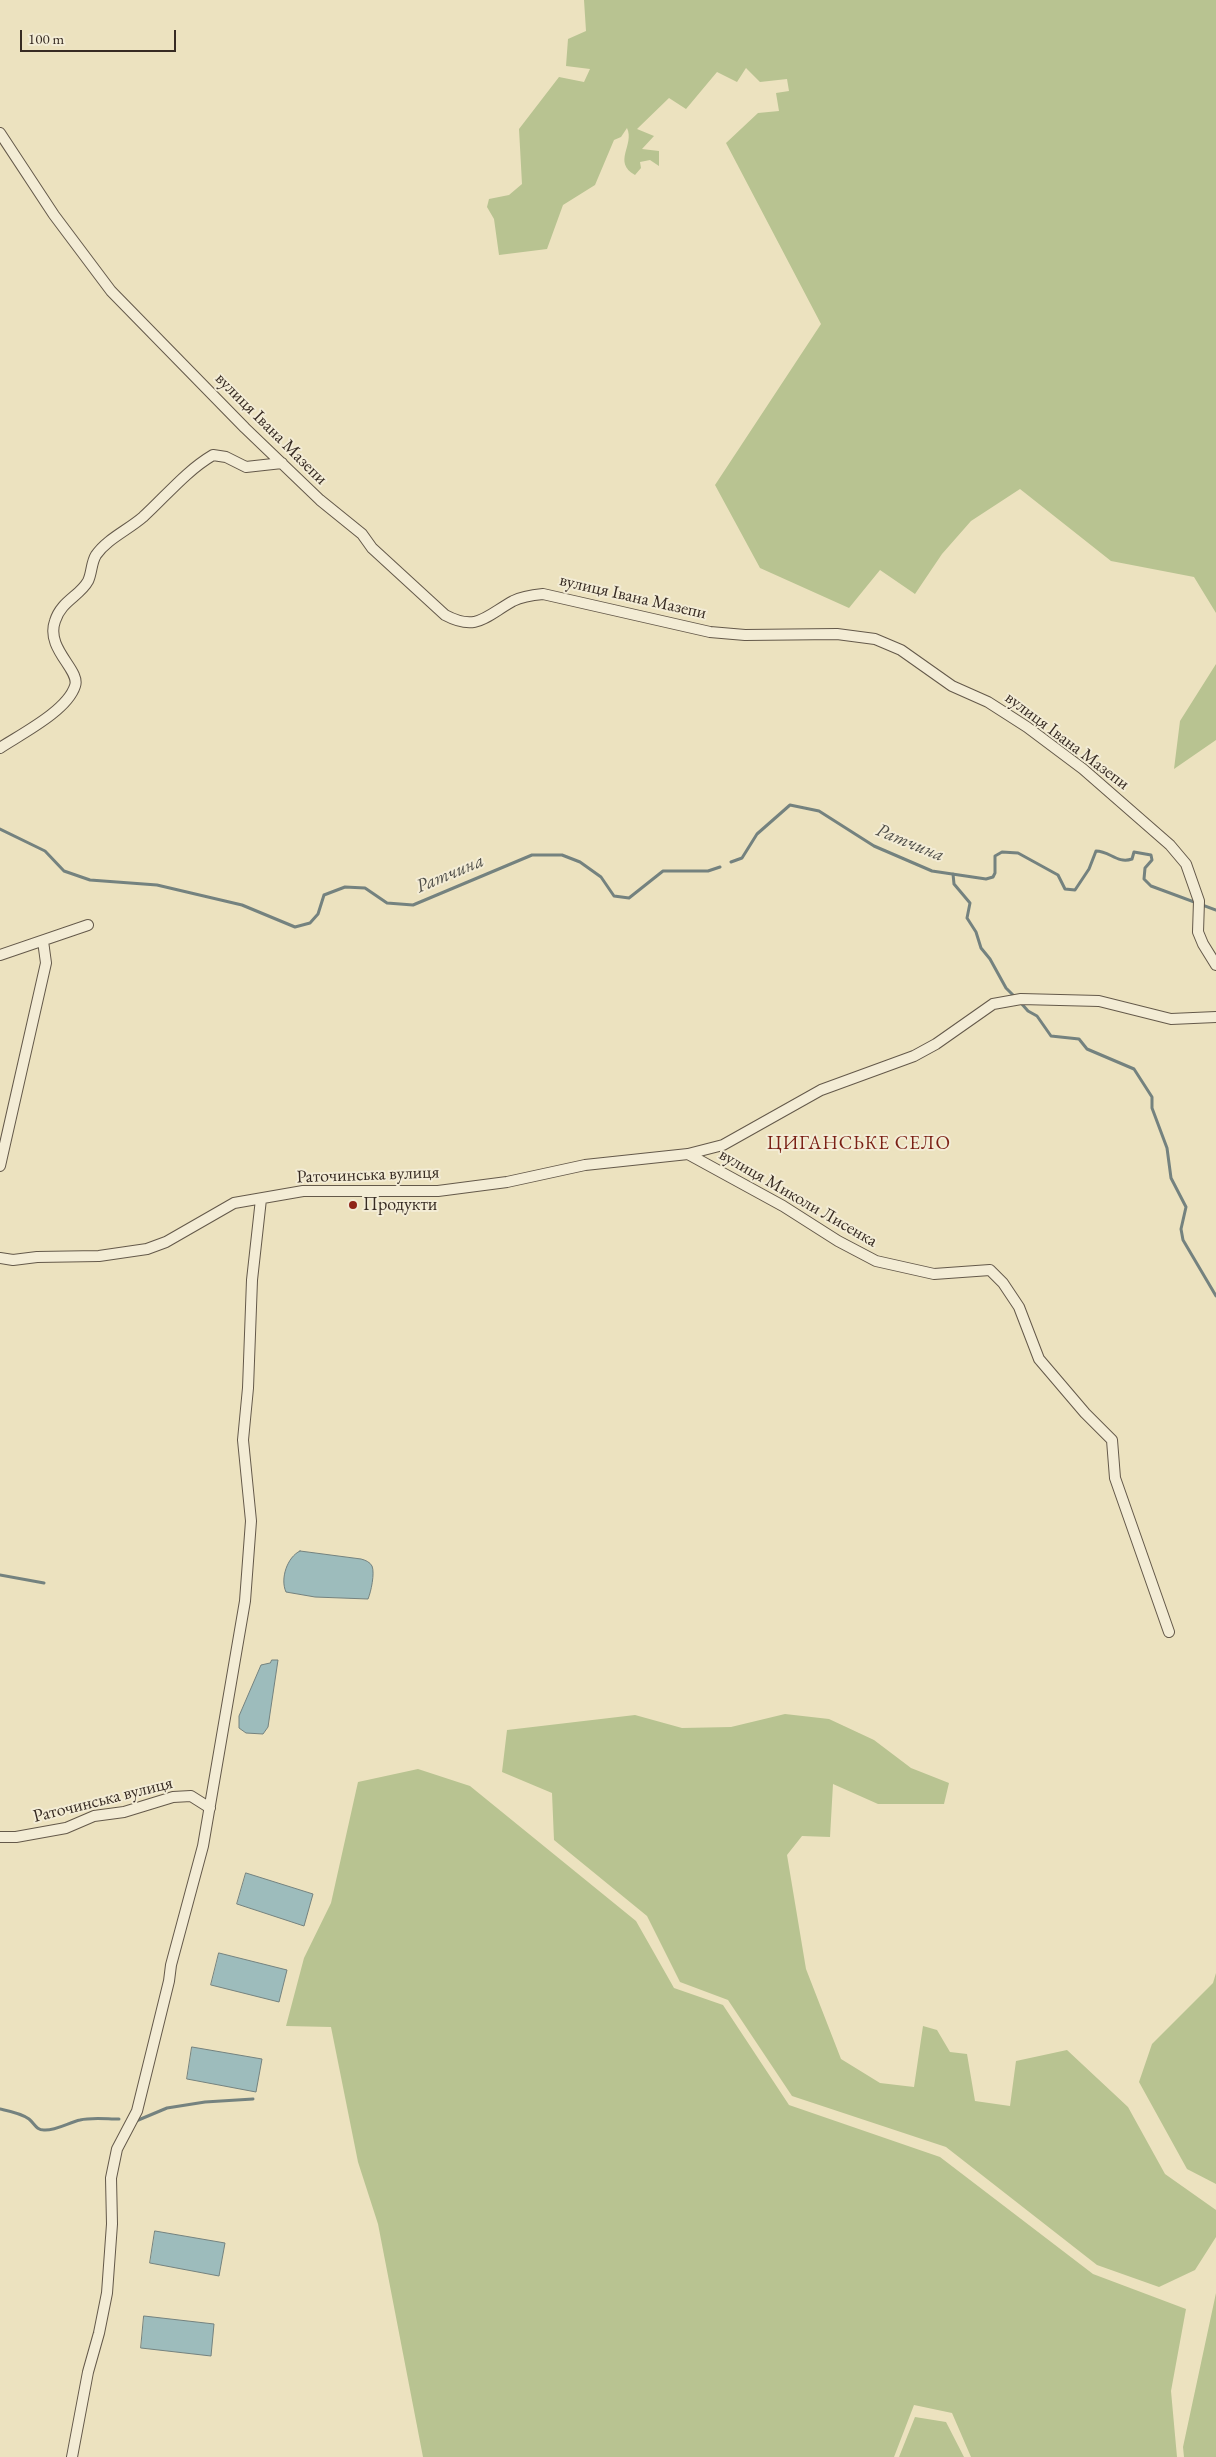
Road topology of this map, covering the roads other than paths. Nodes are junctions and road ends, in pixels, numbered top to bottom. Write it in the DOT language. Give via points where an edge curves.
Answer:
graph roads {
  1 [pos="0,133"];
  2 [pos="282,463"];
  3 [pos="0,748"];
  4 [pos="88,925"];
  5 [pos="43,942"];
  6 [pos="0,955"];
  7 [pos="1216,965"];
  8 [pos="1216,1018"];
  9 [pos="688,1154"];
  10 [pos="0,1166"];
  11 [pos="262,1198"];
  12 [pos="0,1258"];
  13 [pos="1169,1632"];
  14 [pos="210,1808"];
  15 [pos="0,1837"];
  16 [pos="72,2457"];
  1 -- 2 [label="street, вулиця Івана Мазепи" via="54,215 110,291"];
  2 -- 3 [label="street" via="246,467 226,457 213,455 198,464 142,518 108,542 95,556 88,581 64,604 52,632 76,685 65,702 50,715"];
  2 -- 7 [label="street, вулиця Івана Мазепи" via="362,534 372,548 426,599 459,622 474,623 513,601 543,594 710,632 837,634 875,639 902,650 952,686 988,702 1027,727 1170,845 1186,864 1199,901 1198,932"];
  4 -- 5 [label="street"];
  5 -- 6 [label="street"];
  5 -- 10 [label="street" via="46,963"];
  8 -- 9 [label="street, Раточинська вулиця" via="1171,1019 1099,1001 1021,999 993,1004 914,1056 821,1090 723,1145"];
  9 -- 11 [label="street, Раточинська вулиця" via="585,1165 507,1182 438,1191 303,1191"];
  9 -- 13 [label="street, вулиця Миколи Лисенка" via="876,1261 934,1274 990,1270 1003,1282 1019,1307 1038,1359 1112,1440 1115,1478"];
  11 -- 12 [label="street, Раточинська вулиця" via="234,1203 166,1242 147,1249 98,1256"];
  11 -- 14 [label="street" via="252,1280 243,1440 252,1521 245,1600"];
  14 -- 15 [label="street, Раточинська вулиця" via="191,1796 173,1797 124,1812 94,1816 66,1828"];
  14 -- 16 [label="street" via="137,2111 117,2149 111,2178 112,2224 107,2293"];
}
